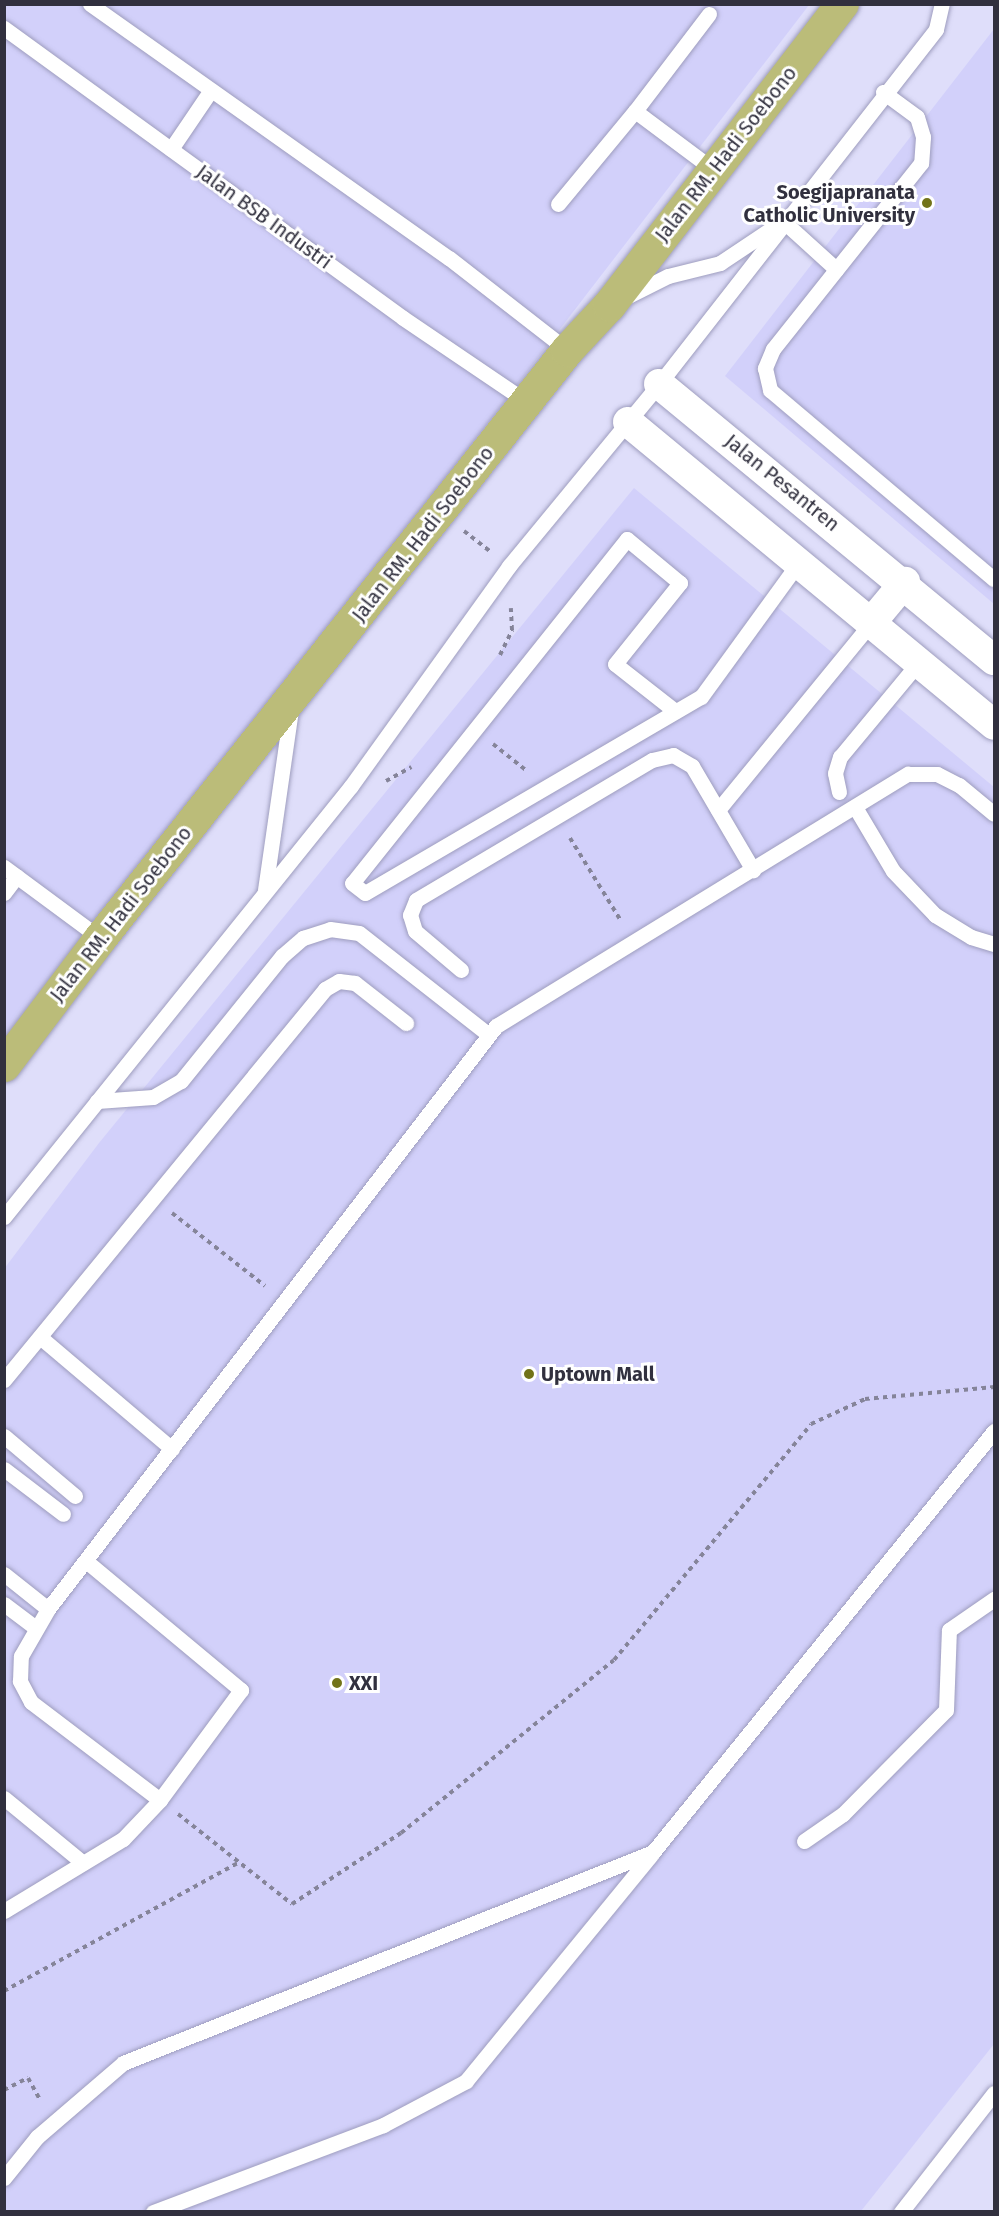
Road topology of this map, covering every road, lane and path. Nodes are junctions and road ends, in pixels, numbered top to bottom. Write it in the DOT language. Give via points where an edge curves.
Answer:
graph roads {
  1 [pos="90,4"];
  2 [pos="843,4"];
  3 [pos="942,4"];
  4 [pos="709,14"];
  5 [pos="4,27"];
  6 [pos="212,90"];
  7 [pos="883,92"];
  8 [pos="635,111"];
  9 [pos="171,149"];
  10 [pos="714,170"];
  11 [pos="558,204"];
  12 [pos="783,221"];
  13 [pos="836,268"];
  14 [pos="609,305"];
  15 [pos="567,350"];
  16 [pos="659,384"];
  17 [pos="526,402"];
  18 [pos="628,422"];
  19 [pos="797,565"];
  20 [pos="994,579"];
  21 [pos="905,582"];
  22 [pos="870,624"];
  23 [pos="994,660"];
  24 [pos="918,663"];
  25 [pos="292,699"];
  26 [pos="675,711"];
  27 [pos="994,726"];
  28 [pos="839,792"];
  29 [pos="855,807"];
  30 [pos="718,810"];
  31 [pos="994,814"];
  32 [pos="753,870"];
  33 [pos="11,872"];
  34 [pos="265,890"];
  35 [pos="4,893"];
  36 [pos="100,938"];
  37 [pos="994,944"];
  38 [pos="461,970"];
  39 [pos="406,1023"];
  40 [pos="489,1035"];
  41 [pos="4,1065"];
  42 [pos="97,1101"];
  43 [pos="154,1198"];
  44 [pos="4,1216"];
  45 [pos="285,1302"];
  46 [pos="40,1337"];
  47 [pos="4,1380"];
  48 [pos="994,1387"];
  49 [pos="994,1431"];
  50 [pos="4,1436"];
  51 [pos="172,1449"];
  52 [pos="4,1469"];
  53 [pos="75,1496"];
  54 [pos="63,1514"];
  55 [pos="86,1561"];
  56 [pos="4,1574"];
  57 [pos="994,1599"];
  58 [pos="4,1604"];
  59 [pos="48,1609"];
  60 [pos="35,1627"];
  61 [pos="4,1798"];
  62 [pos="160,1800"];
  63 [pos="804,1841"];
  64 [pos="652,1852"];
  65 [pos="83,1863"];
  66 [pos="239,1863"];
  67 [pos="4,1911"];
  68 [pos="4,1991"];
  69 [pos="4,2090"];
  70 [pos="994,2093"];
  71 [pos="54,2122"];
  72 [pos="4,2178"];
  73 [pos="153,2211"];
  74 [pos="901,2211"];
  1 -- 6 [label="lane"];
  2 -- 10 [label="main road, Jalan RM. Hadi Soebono"];
  3 -- 7 [label="lane" via="936,29"];
  4 -- 8 [label="lane"];
  5 -- 9 [label="lane, Jalan BSB Industri"];
  6 -- 9 [label="lane"];
  6 -- 15 [label="lane" via="449,258"];
  7 -- 12 [label="lane"];
  7 -- 13 [label="lane" via="917,117 923,137 921,163"];
  8 -- 10 [label="lane"];
  8 -- 11 [label="lane"];
  9 -- 17 [label="lane, Jalan BSB Industri"];
  10 -- 14 [label="main road, Jalan RM. Hadi Soebono"];
  12 -- 13 [label="lane"];
  12 -- 14 [label="lane" via="720,263 668,276"];
  12 -- 16 [label="lane"];
  13 -- 20 [label="lane" via="773,349 765,368 770,390"];
  14 -- 15 [label="main road, Jalan RM. Hadi Soebono"];
  15 -- 17 [label="main road, Jalan RM. Hadi Soebono"];
  16 -- 18 [label="lane"];
  16 -- 21 [label="street, Jalan Pesantren"];
  17 -- 25 [label="main road, Jalan RM. Hadi Soebono"];
  18 -- 19 [label="street"];
  18 -- 34 [label="lane" via="509,566 351,786"];
  19 -- 22 [label="street"];
  19 -- 26 [label="lane" via="700,697"];
  21 -- 22 [label="street"];
  21 -- 23 [label="street, Jalan Pesantren"];
  22 -- 24 [label="street"];
  22 -- 30 [label="lane"];
  24 -- 27 [label="street"];
  24 -- 28 [label="lane" via="840,757 836,773"];
  25 -- 34 [label="lane"];
  25 -- 36 [label="main road, Jalan RM. Hadi Soebono"];
  26 -- 26 [label="lane" via="615,664 680,583 627,539 352,883 365,893"];
  29 -- 31 [label="lane" via="908,774 937,774 959,785"];
  29 -- 32 [label="lane"];
  29 -- 37 [label="lane" via="893,871 935,915 971,937"];
  30 -- 32 [label="lane"];
  30 -- 38 [label="lane" via="692,766 673,755 652,760 416,900 410,915 415,931"];
  32 -- 40 [label="lane" via="496,1026"];
  33 -- 35 [label="lane"];
  33 -- 36 [label="lane"];
  34 -- 42 [label="lane"];
  36 -- 41 [label="main road, Jalan RM. Hadi Soebono"];
  39 -- 43 [label="lane" via="355,983 339,981 325,989"];
  40 -- 42 [label="lane" via="359,933 330,929 303,938 282,956 181,1081 153,1097"];
  40 -- 45 [label="lane"];
  42 -- 44 [label="lane"];
  43 -- 45 [label="path"];
  43 -- 46 [label="lane"];
  45 -- 51 [label="lane"];
  46 -- 47 [label="lane"];
  46 -- 51 [label="lane"];
  48 -- 66 [label="path" via="865,1399 811,1424 614,1660 401,1833 292,1904"];
  49 -- 64 [label="lane"];
  50 -- 53 [label="lane"];
  51 -- 55 [label="lane"];
  52 -- 54 [label="lane"];
  55 -- 59 [label="lane"];
  55 -- 62 [label="lane" via="241,1690"];
  56 -- 59 [label="lane"];
  57 -- 63 [label="lane" via="949,1630 946,1710 843,1814"];
  58 -- 60 [label="lane"];
  59 -- 60 [label="lane"];
  60 -- 62 [label="lane" via="21,1656 20,1672 31,1702"];
  61 -- 65 [label="lane"];
  62 -- 65 [label="lane" via="123,1839"];
  62 -- 66 [label="path"];
  64 -- 71 [label="lane" via="123,2063"];
  64 -- 73 [label="lane" via="466,2081 383,2126"];
  65 -- 67 [label="lane"];
  66 -- 68 [label="path"];
  69 -- 71 [label="path" via="28,2078"];
  70 -- 74 [label="lane"];
  71 -- 72 [label="lane"];
}
